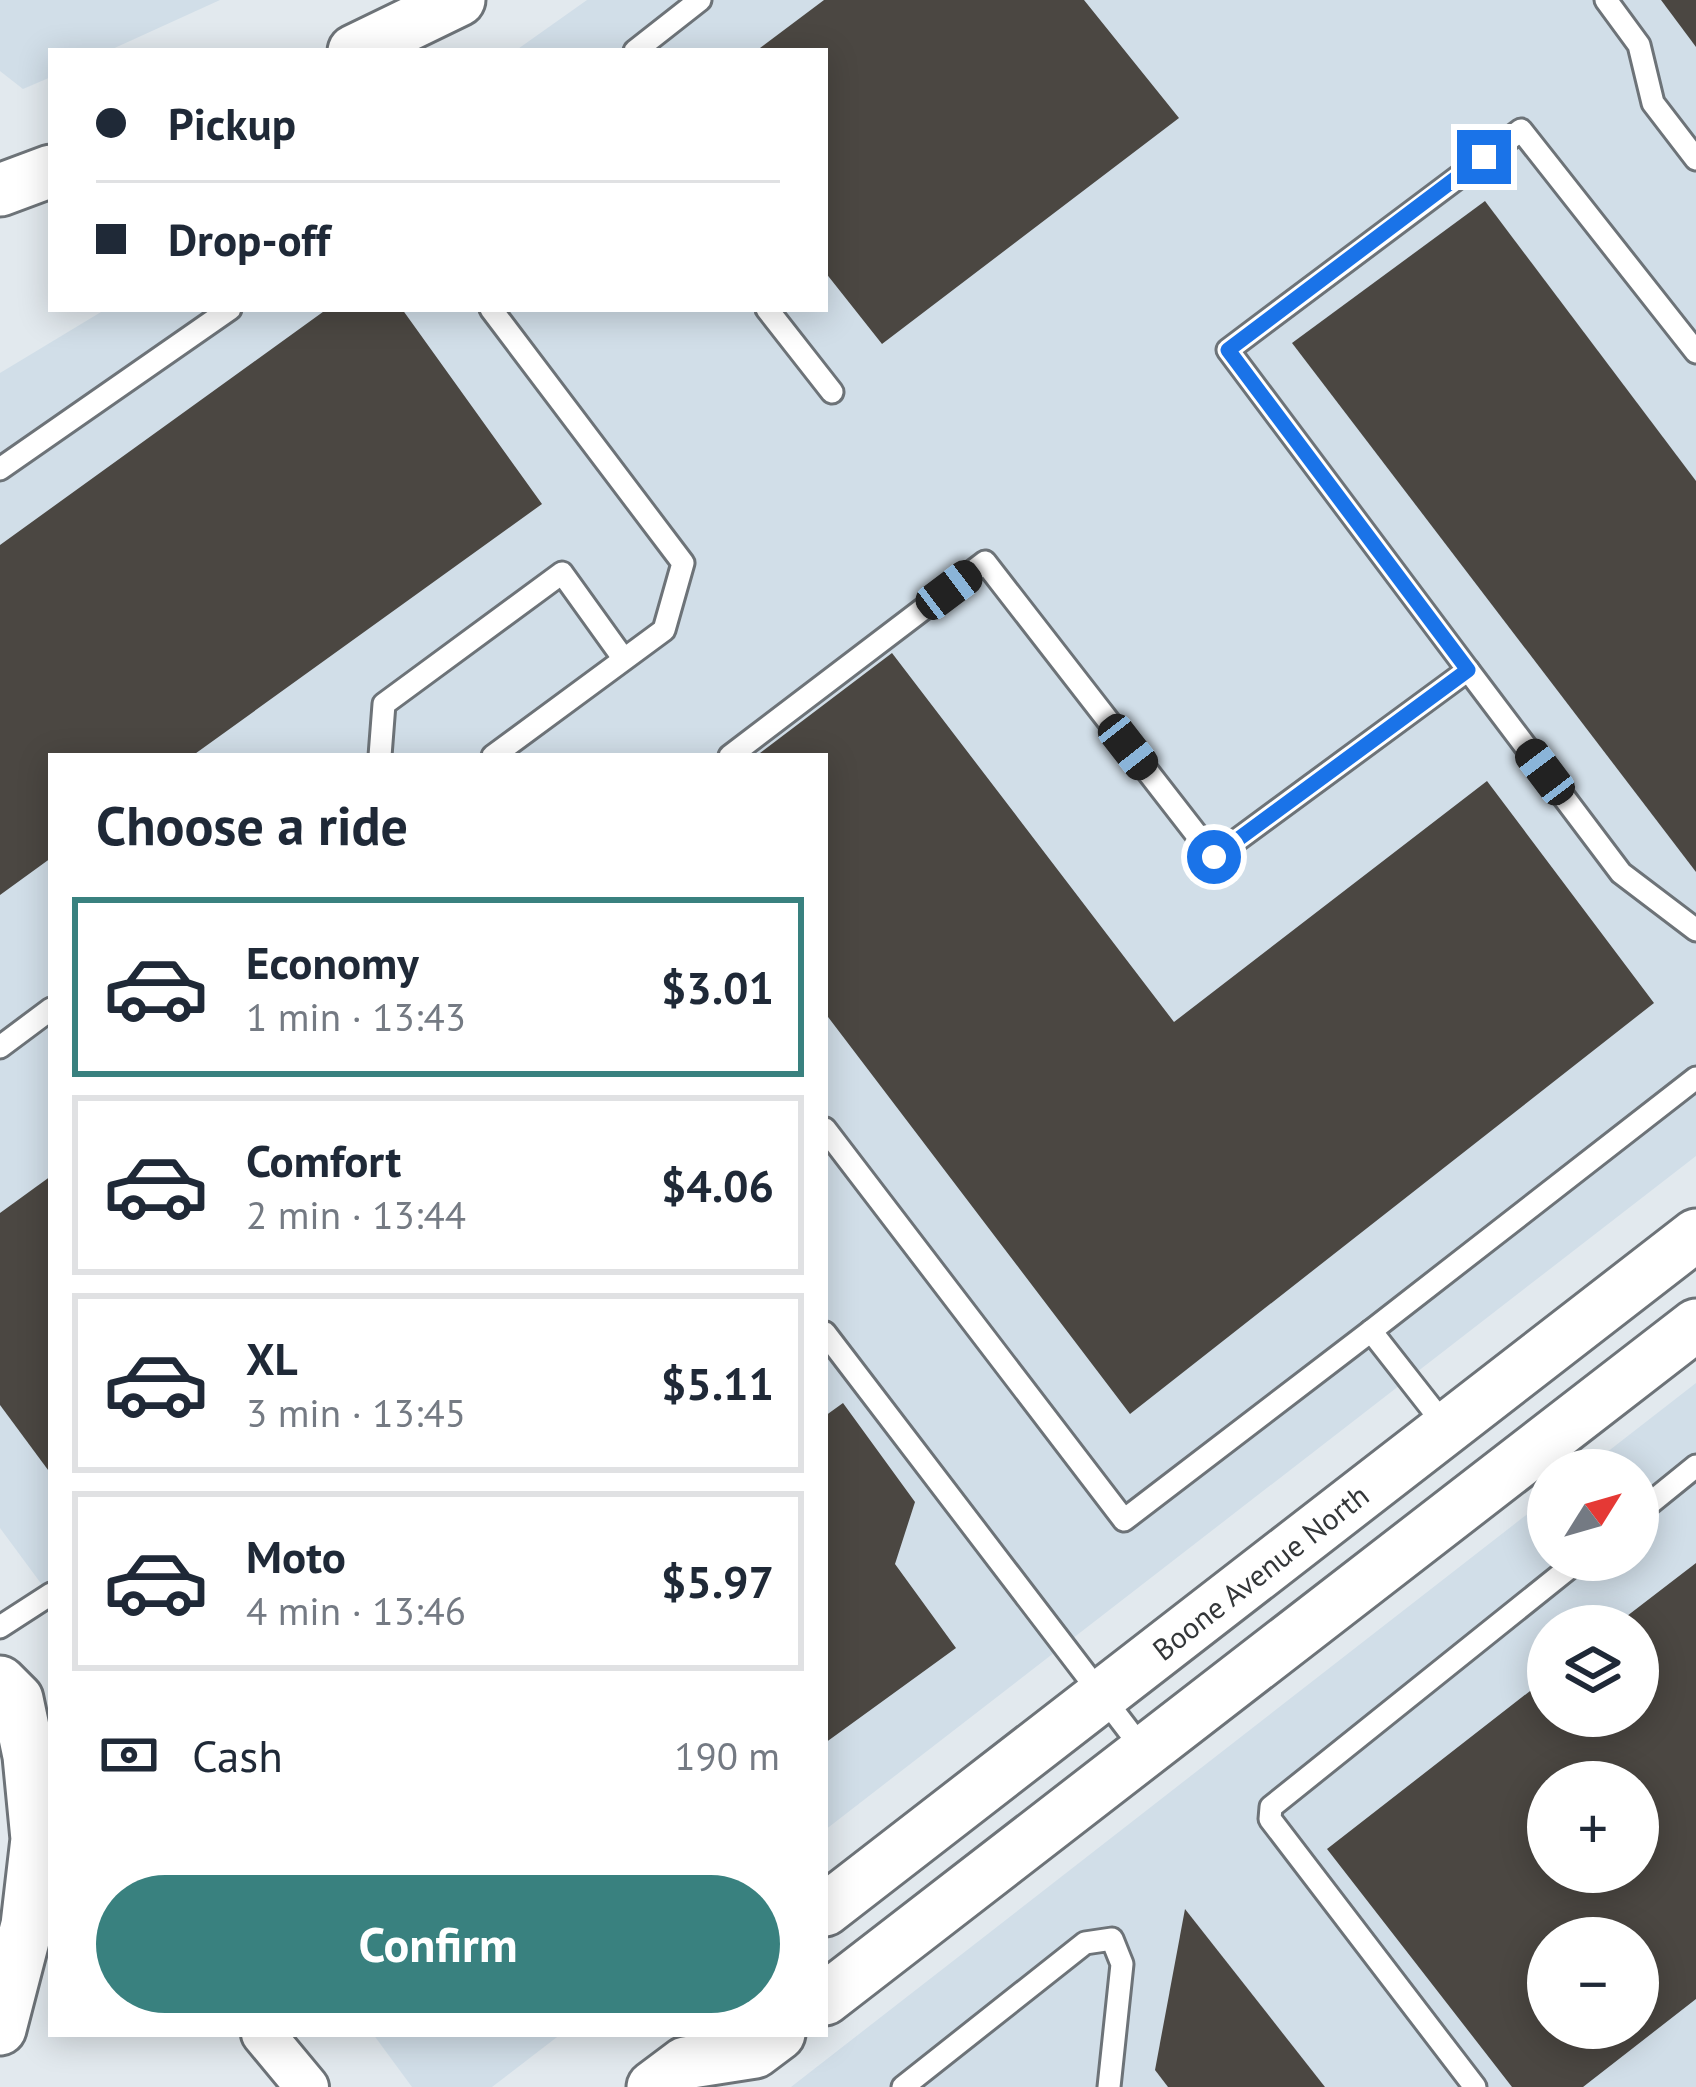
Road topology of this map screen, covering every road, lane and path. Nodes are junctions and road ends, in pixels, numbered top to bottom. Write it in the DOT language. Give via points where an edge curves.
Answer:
graph roads {
  1 [pos="459,0"];
  2 [pos="700,0"];
  3 [pos="1606,0"];
  4 [pos="360,48"];
  5 [pos="638,48"];
  6 [pos="1696,159"];
  7 [pos="48,172"];
  8 [pos="0,190"];
  9 [pos="226,312"];
  10 [pos="493,312"];
  11 [pos="769,312"];
  12 [pos="1696,352"];
  13 [pos="832,392"];
  14 [pos="0,469"];
  15 [pos="623,658"];
  16 [pos="1468,670"];
  17 [pos="380,753"];
  18 [pos="497,753"];
  19 [pos="734,753"];
  20 [pos="1696,929"];
  21 [pos="48,1011"];
  22 [pos="0,1047"];
  23 [pos="1696,1078"];
  24 [pos="828,1134"];
  25 [pos="1696,1235"];
  26 [pos="1696,1325"];
  27 [pos="1371,1331"];
  28 [pos="828,1337"];
  29 [pos="1447,1428"];
  30 [pos="1696,1466"];
  31 [pos="1659,1496"];
  32 [pos="1553,1581"];
  33 [pos="48,1596"];
  34 [pos="0,1627"];
  35 [pos="0,1682"];
  36 [pos="1102,1695"];
  37 [pos="1145,1752"];
  38 [pos="828,1908"];
  39 [pos="26,1925"];
  40 [pos="828,1998"];
  41 [pos="0,2029"];
  42 [pos="265,2037"];
  43 [pos="774,2037"];
  44 [pos="678,2061"];
  45 [pos="307,2087"];
  46 [pos="903,2087"];
  47 [pos="1108,2087"];
  48 [pos="1475,2087"];
  1 -- 4 [label="street"];
  2 -- 5 [label="lane"];
  3 -- 6 [label="lane" via="1640,45 1652,103"];
  7 -- 8 [label="street"];
  9 -- 14 [label="lane"];
  10 -- 15 [label="lane" via="682,563 664,630"];
  11 -- 13 [label="lane"];
  12 -- 16 [label="lane" via="1521,130 1228,350"];
  15 -- 17 [label="lane" via="562,573 384,704"];
  15 -- 18 [label="lane"];
  16 -- 19 [label="lane" via="1214,857 986,562"];
  16 -- 20 [label="lane" via="1622,873"];
  21 -- 22 [label="lane"];
  23 -- 27 [label="lane"];
  24 -- 27 [label="lane" via="1124,1520"];
  25 -- 29 [label="street, Boone Avenue North"];
  26 -- 37 [label="street"];
  27 -- 29 [label="lane"];
  28 -- 36 [label="lane"];
  29 -- 36 [label="street, Boone Avenue North"];
  30 -- 31 [label="lane"];
  32 -- 48 [label="lane" via="1271,1807 1270,1819"];
  33 -- 34 [label="lane"];
  35 -- 39 [label="street" via="17,1699 29,1756 37,1839"];
  36 -- 37 [label="lane"];
  36 -- 38 [label="street, Boone Avenue North"];
  37 -- 40 [label="street"];
  39 -- 41 [label="street"];
  42 -- 45 [label="street"];
  43 -- 44 [label="street" via="755,2051"];
  46 -- 47 [label="lane" via="1084,1943 1112,1939 1122,1964"];
}
